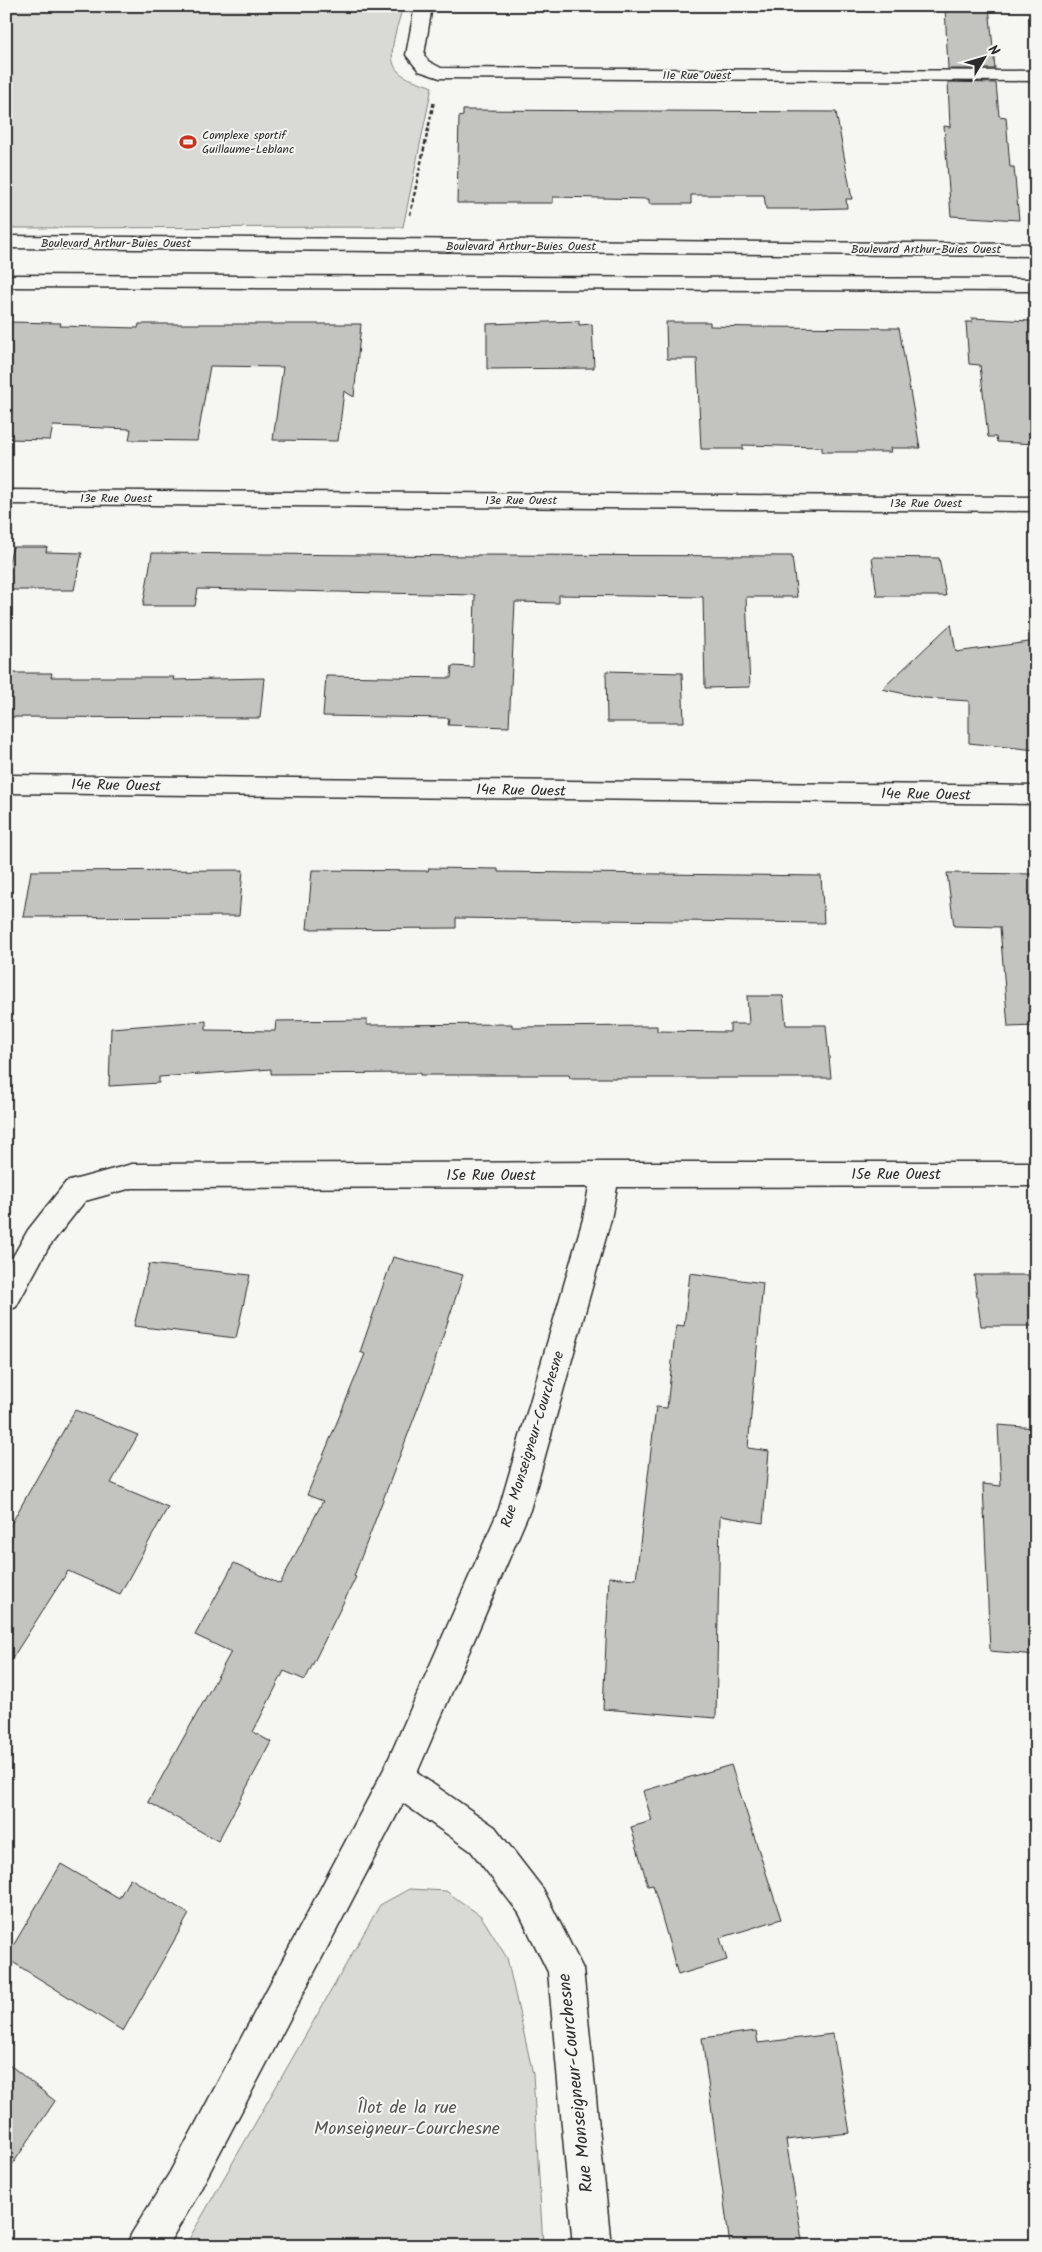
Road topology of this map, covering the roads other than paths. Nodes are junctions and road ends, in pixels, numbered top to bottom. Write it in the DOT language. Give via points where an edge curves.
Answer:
graph roads {
  1 [pos="424,6"];
  2 [pos="1036,76"];
  3 [pos="6,242"];
  4 [pos="1036,250"];
  5 [pos="6,281"];
  6 [pos="1036,285"];
  7 [pos="6,497"];
  8 [pos="1036,504"];
  9 [pos="6,784"];
  10 [pos="1036,795"];
  11 [pos="606,1174"];
  12 [pos="1036,1174"];
  13 [pos="6,1298"];
  14 [pos="398,1779"];
  15 [pos="145,2246"];
  16 [pos="592,2246"];
  1 -- 2 [label="street, 11e Rue Ouest" via="415,55 424,66 440,73"];
  3 -- 4 [label="street, Boulevard Arthur-Buies Ouest"];
  5 -- 6 [label="street"];
  7 -- 8 [label="street, 13e Rue Ouest"];
  9 -- 10 [label="street, 14e Rue Ouest"];
  11 -- 12 [label="street, 15e Rue Ouest"];
  11 -- 13 [label="street, 15e Rue Ouest" via="132,1176 76,1191 38,1239"];
  11 -- 14 [label="street, Rue Monseigneur-Courchesne" via="597,1219 514,1510"];
  14 -- 15 [label="street, Rue Monseigneur-Courchesne" via="183,2185"];
  14 -- 16 [label="street, Rue Monseigneur-Courchesne" via="483,1839 531,1901 565,1969"];
}
